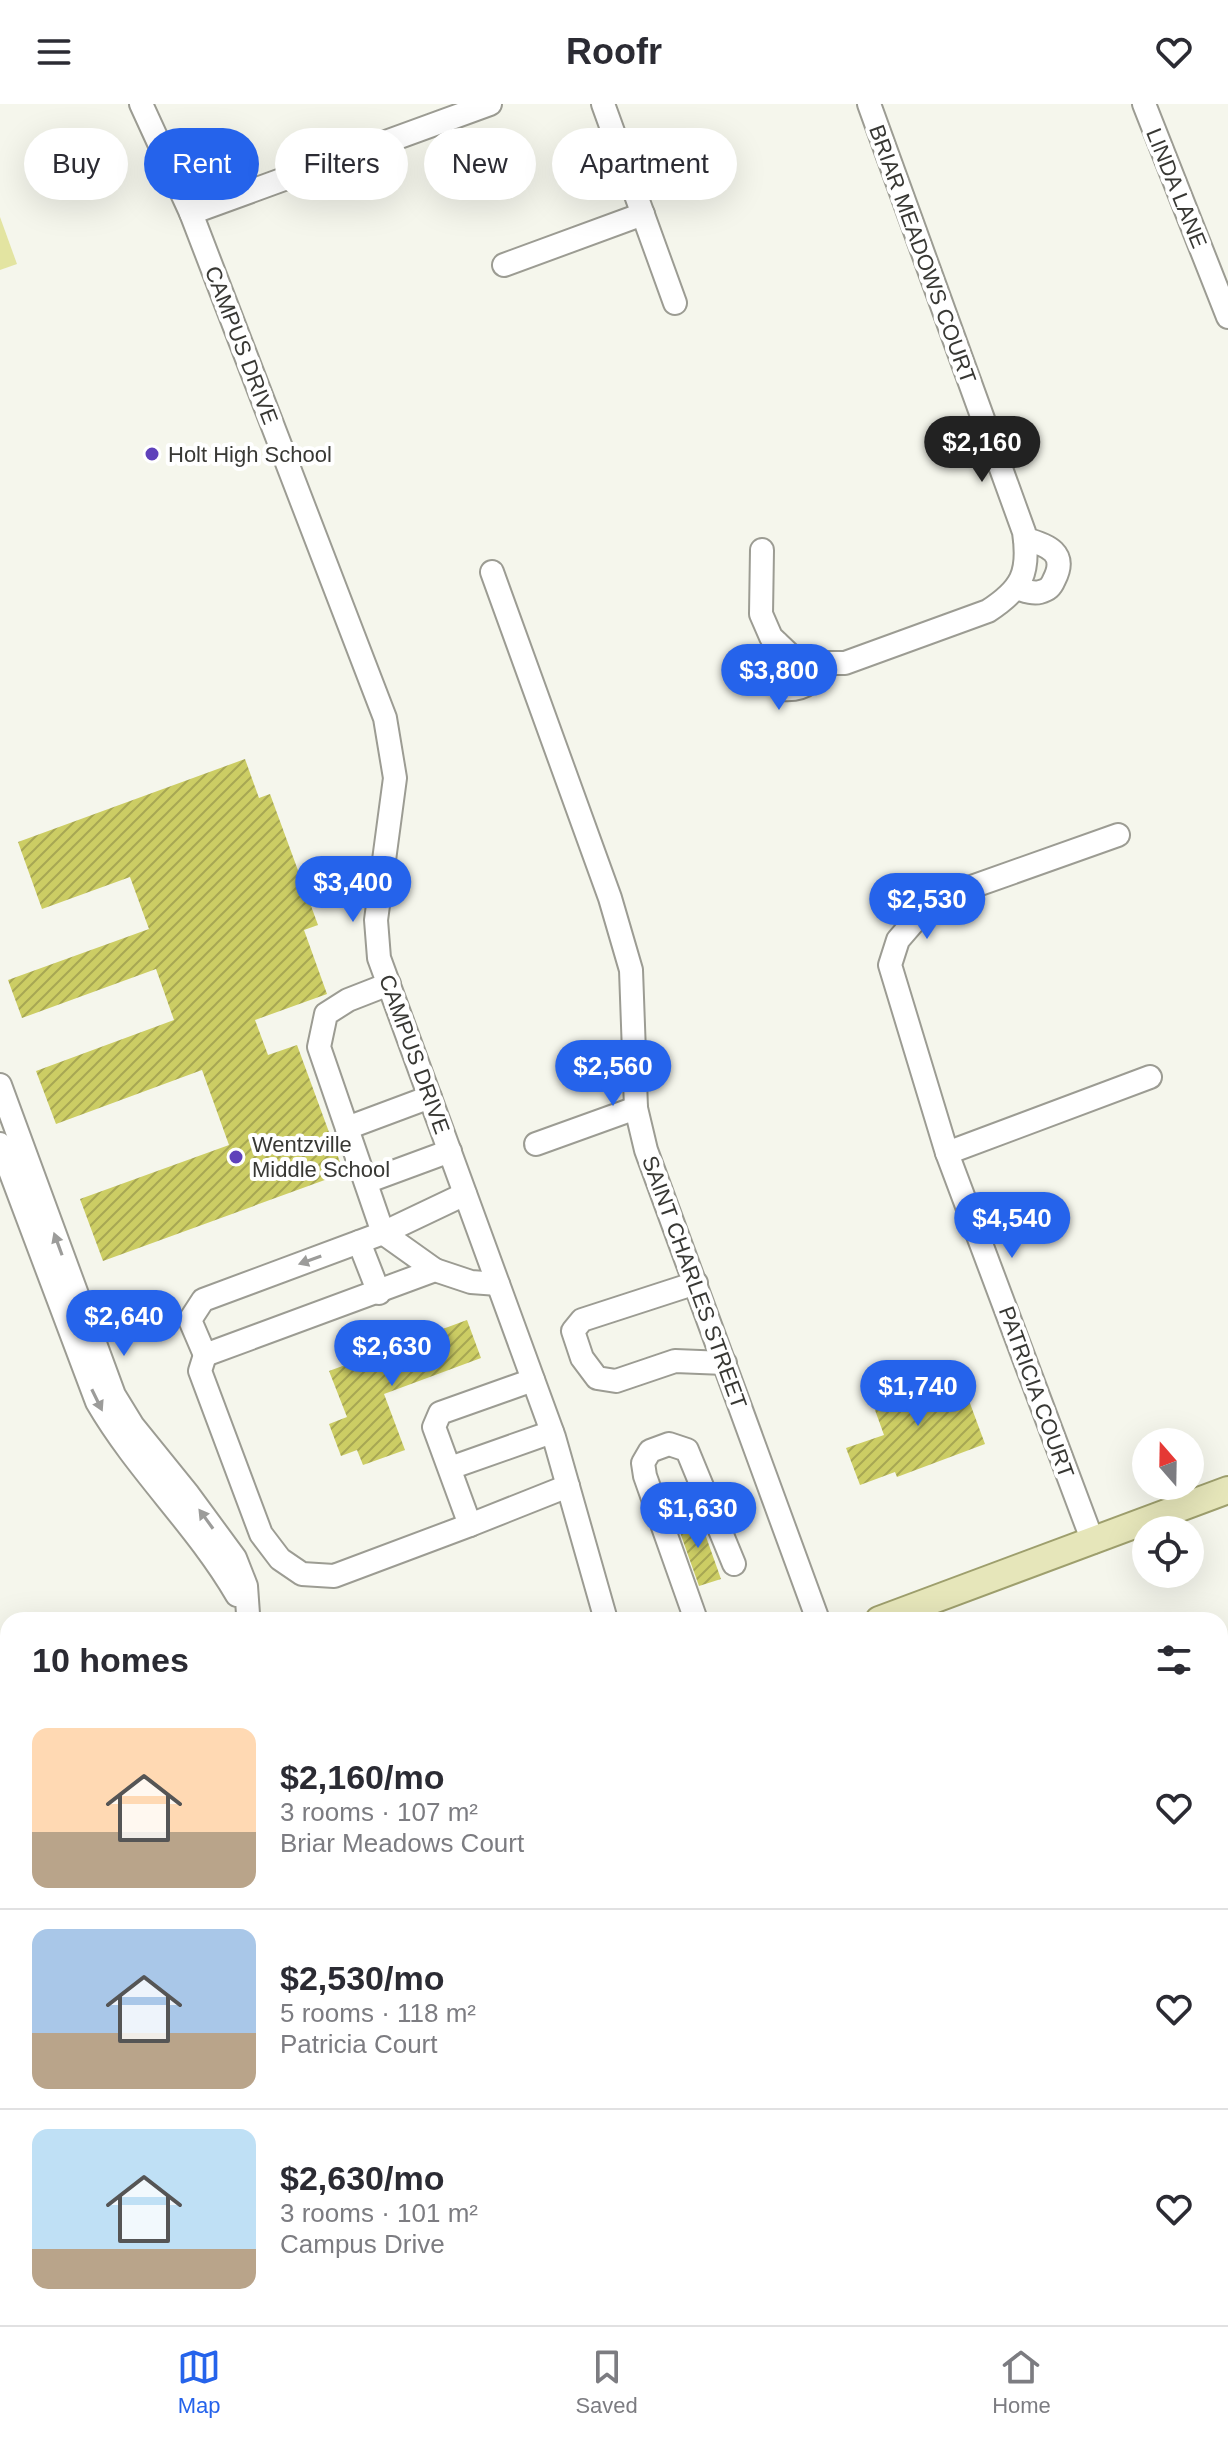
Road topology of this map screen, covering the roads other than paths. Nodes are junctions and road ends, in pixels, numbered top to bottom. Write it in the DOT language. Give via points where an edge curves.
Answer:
graph roads {
  1 [pos="141,104"];
  2 [pos="490,104"];
  3 [pos="603,104"];
  4 [pos="869,104"];
  5 [pos="1144,104"];
  6 [pos="191,213"];
  7 [pos="643,214"];
  8 [pos="504,265"];
  9 [pos="675,303"];
  10 [pos="1228,317"];
  11 [pos="1025,539"];
  12 [pos="762,550"];
  13 [pos="492,572"];
  14 [pos="1016,588"];
  15 [pos="777,643"];
  16 [pos="821,663"];
  17 [pos="1118,835"];
  18 [pos="389,984"];
  19 [pos="1150,1077"];
  20 [pos="0,1085"];
  21 [pos="430,1097"];
  22 [pos="636,1108"];
  23 [pos="347,1128"];
  24 [pos="0,1144"];
  25 [pos="536,1144"];
  26 [pos="450,1151"];
  27 [pos="947,1153"];
  28 [pos="366,1182"];
  29 [pos="465,1194"];
  30 [pos="383,1233"];
  31 [pos="359,1242"];
  32 [pos="435,1270"];
  33 [pos="696,1283"];
  34 [pos="498,1284"];
  35 [pos="379,1293"];
  36 [pos="205,1355"];
  37 [pos="725,1363"];
  38 [pos="533,1380"];
  39 [pos="552,1432"];
  40 [pos="450,1468"];
  41 [pos="568,1486"];
  42 [pos="1228,1490"];
  43 [pos="180,1500"];
  44 [pos="470,1525"];
  45 [pos="1093,1542"];
  46 [pos="734,1564"];
  47 [pos="249,1612"];
  48 [pos="604,1612"];
  49 [pos="693,1612"];
  50 [pos="815,1612"];
  51 [pos="901,1612"];
  1 -- 6 [label="street, CAMPUS DRIVE"];
  2 -- 6 [label="street"];
  3 -- 7 [label="street"];
  4 -- 11 [label="street, BRIAR MEADOWS COURT"];
  5 -- 10 [label="street, LINDA LANE"];
  6 -- 18 [label="street, CAMPUS DRIVE" via="385,718 395,778 376,920 379,958"];
  7 -- 8 [label="street"];
  7 -- 9 [label="street"];
  11 -- 14 [label="street, BRIAR MEADOWS COURT" via="1028,555"];
  11 -- 14 [label="street" via="1056,554 1060,569 1050,588 1041,592"];
  12 -- 15 [label="street" via="761,614"];
  13 -- 22 [label="street, SAINT CHARLES STREET" via="631,970"];
  14 -- 16 [label="street" via="988,611 845,663"];
  15 -- 16 [label="street" via="791,656"];
  15 -- 16 [label="street" via="773,675 781,689 797,691 812,682"];
  17 -- 27 [label="street, PATRICIA COURT" via="946,896 898,940 890,965"];
  18 -- 21 [label="street, CAMPUS DRIVE"];
  18 -- 23 [label="street" via="326,1014 319,1047"];
  19 -- 27 [label="street"];
  43 -- 20 [label="street, one-way" via="114,1395"];
  21 -- 23 [label="street"];
  21 -- 26 [label="street, CAMPUS DRIVE"];
  22 -- 25 [label="street"];
  22 -- 33 [label="street, SAINT CHARLES STREET" via="646,1150"];
  23 -- 28 [label="street"];
  24 -- 43 [label="street, one-way" via="97,1402 117,1436"];
  26 -- 28 [label="street"];
  26 -- 29 [label="street, CAMPUS DRIVE"];
  27 -- 45 [label="street, PATRICIA COURT"];
  28 -- 30 [label="street"];
  29 -- 30 [label="street"];
  29 -- 34 [label="street, CAMPUS DRIVE"];
  30 -- 31 [label="street"];
  30 -- 32 [label="street"];
  31 -- 35 [label="street"];
  31 -- 36 [label="street, one-way" via="203,1300 190,1320"];
  32 -- 34 [label="street"];
  32 -- 35 [label="street"];
  33 -- 37 [label="street, SAINT CHARLES STREET"];
  33 -- 37 [label="street" via="582,1320 573,1331 582,1358 597,1378 616,1381 675,1361"];
  34 -- 38 [label="street, CAMPUS DRIVE"];
  35 -- 36 [label="street"];
  36 -- 44 [label="street" via="200,1371 261,1534 280,1559 302,1574 334,1576"];
  37 -- 50 [label="street, SAINT CHARLES STREET"];
  38 -- 39 [label="street, CAMPUS DRIVE"];
  38 -- 40 [label="street" via="440,1413 434,1427"];
  39 -- 40 [label="street"];
  39 -- 41 [label="street, CAMPUS DRIVE"];
  40 -- 44 [label="street"];
  41 -- 44 [label="street"];
  41 -- 48 [label="street, CAMPUS DRIVE"];
  42 -- 45 [label="main road"];
  43 -- 47 [label="street" via="235,1558"];
  45 -- 51 [label="main road"];
  46 -- 49 [label="street" via="687,1450 669,1444 650,1451 643,1463 645,1476"];
}
